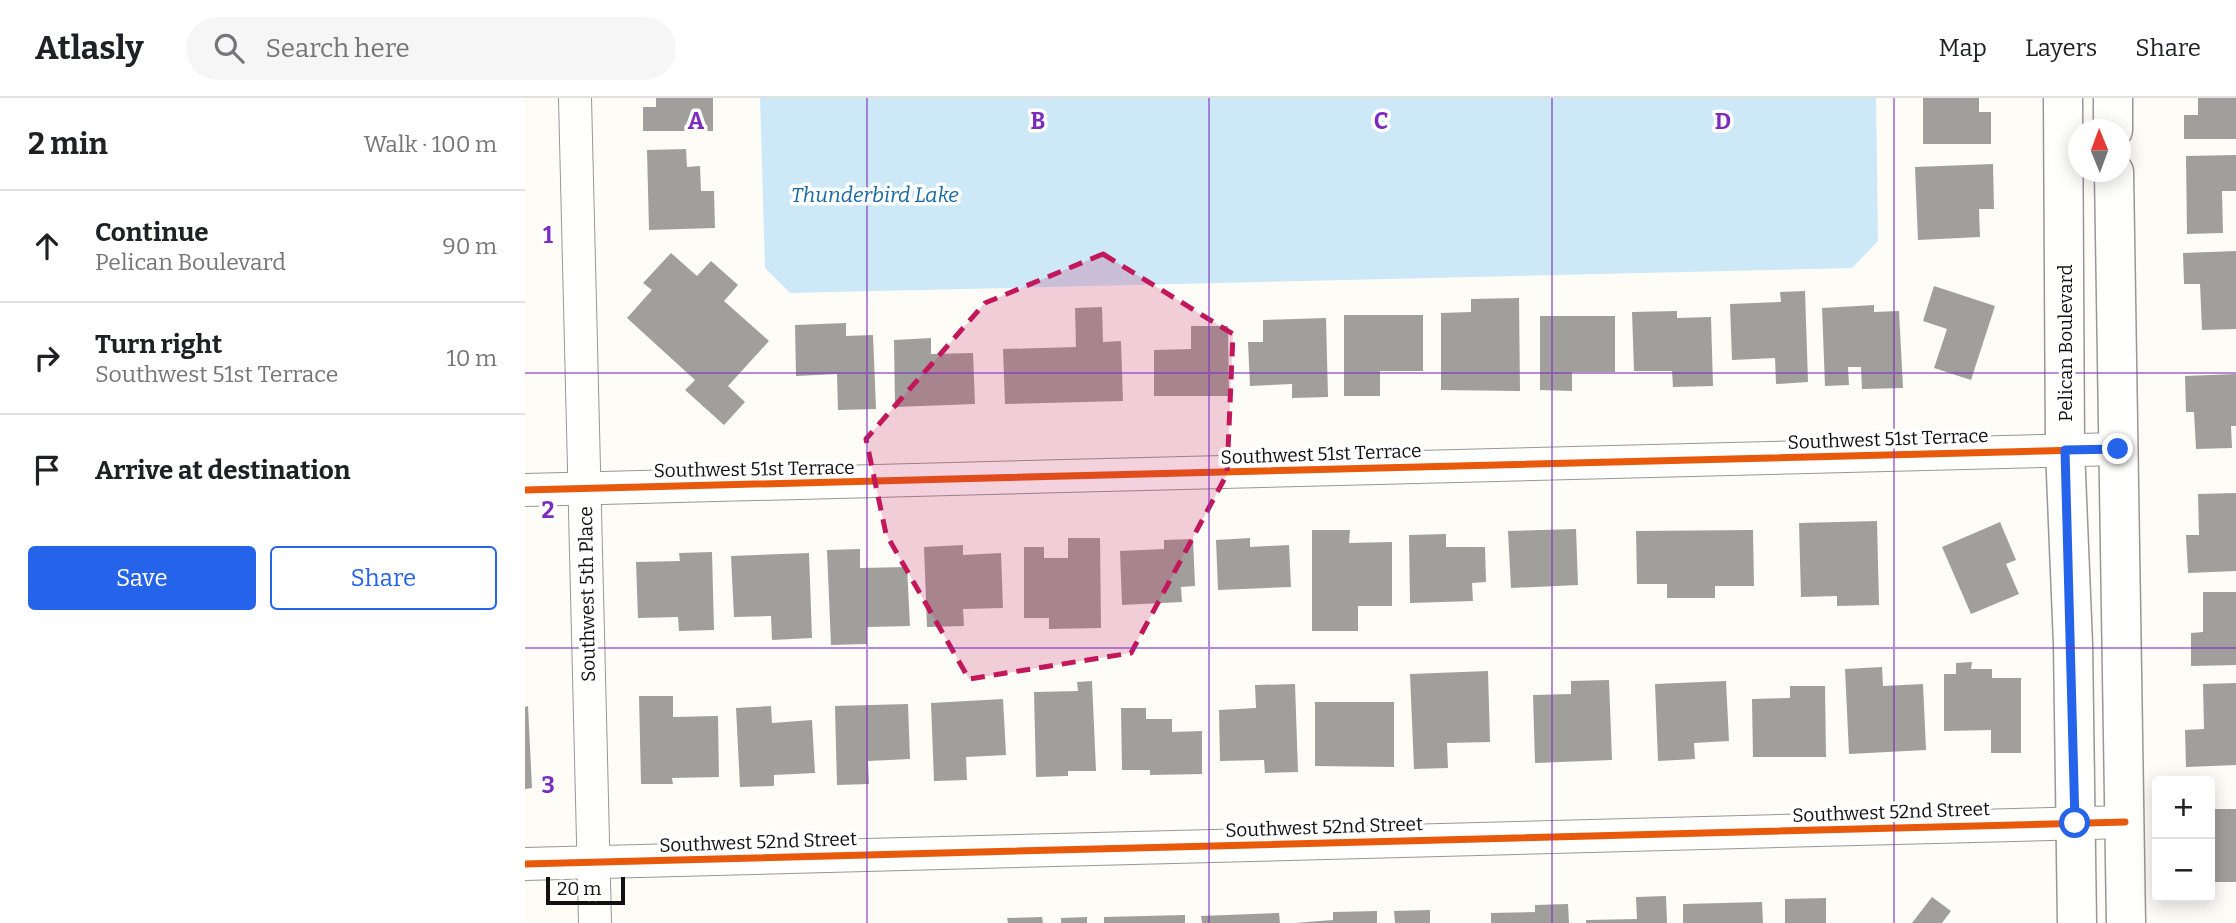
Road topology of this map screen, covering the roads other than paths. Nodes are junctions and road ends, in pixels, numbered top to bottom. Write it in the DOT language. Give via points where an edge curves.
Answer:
graph roads {
  1 [pos="575,98"];
  2 [pos="2063,98"];
  3 [pos="2113,98"];
  4 [pos="2113,119"];
  5 [pos="2114,182"];
  6 [pos="2118,449"];
  7 [pos="2065,450"];
  8 [pos="585,488"];
  9 [pos="525,490"];
  10 [pos="2125,822"];
  11 [pos="2075,823"];
  12 [pos="593,862"];
  13 [pos="525,864"];
  14 [pos="595,923"];
  15 [pos="2077,923"];
  16 [pos="2126,923"];
  1 -- 8 [label="street, Southwest 5th Place"];
  2 -- 7 [label="street, Pelican Boulevard"];
  3 -- 4 [label="street"];
  5 -- 6 [label="street"];
  6 -- 7 [label="street, Southwest 51st Terrace"];
  6 -- 10 [label="street"];
  7 -- 8 [label="street, Southwest 51st Terrace"];
  7 -- 11 [label="street, Pelican Boulevard"];
  8 -- 9 [label="street, Southwest 51st Terrace"];
  8 -- 12 [label="street, Southwest 5th Place"];
  10 -- 11 [label="street, Southwest 52nd Street"];
  10 -- 16 [label="street"];
  11 -- 12 [label="street, Southwest 52nd Street"];
  11 -- 15 [label="street, Pelican Boulevard"];
  12 -- 13 [label="street, Southwest 52nd Street"];
  12 -- 14 [label="street, Southwest 5th Place"];
}
